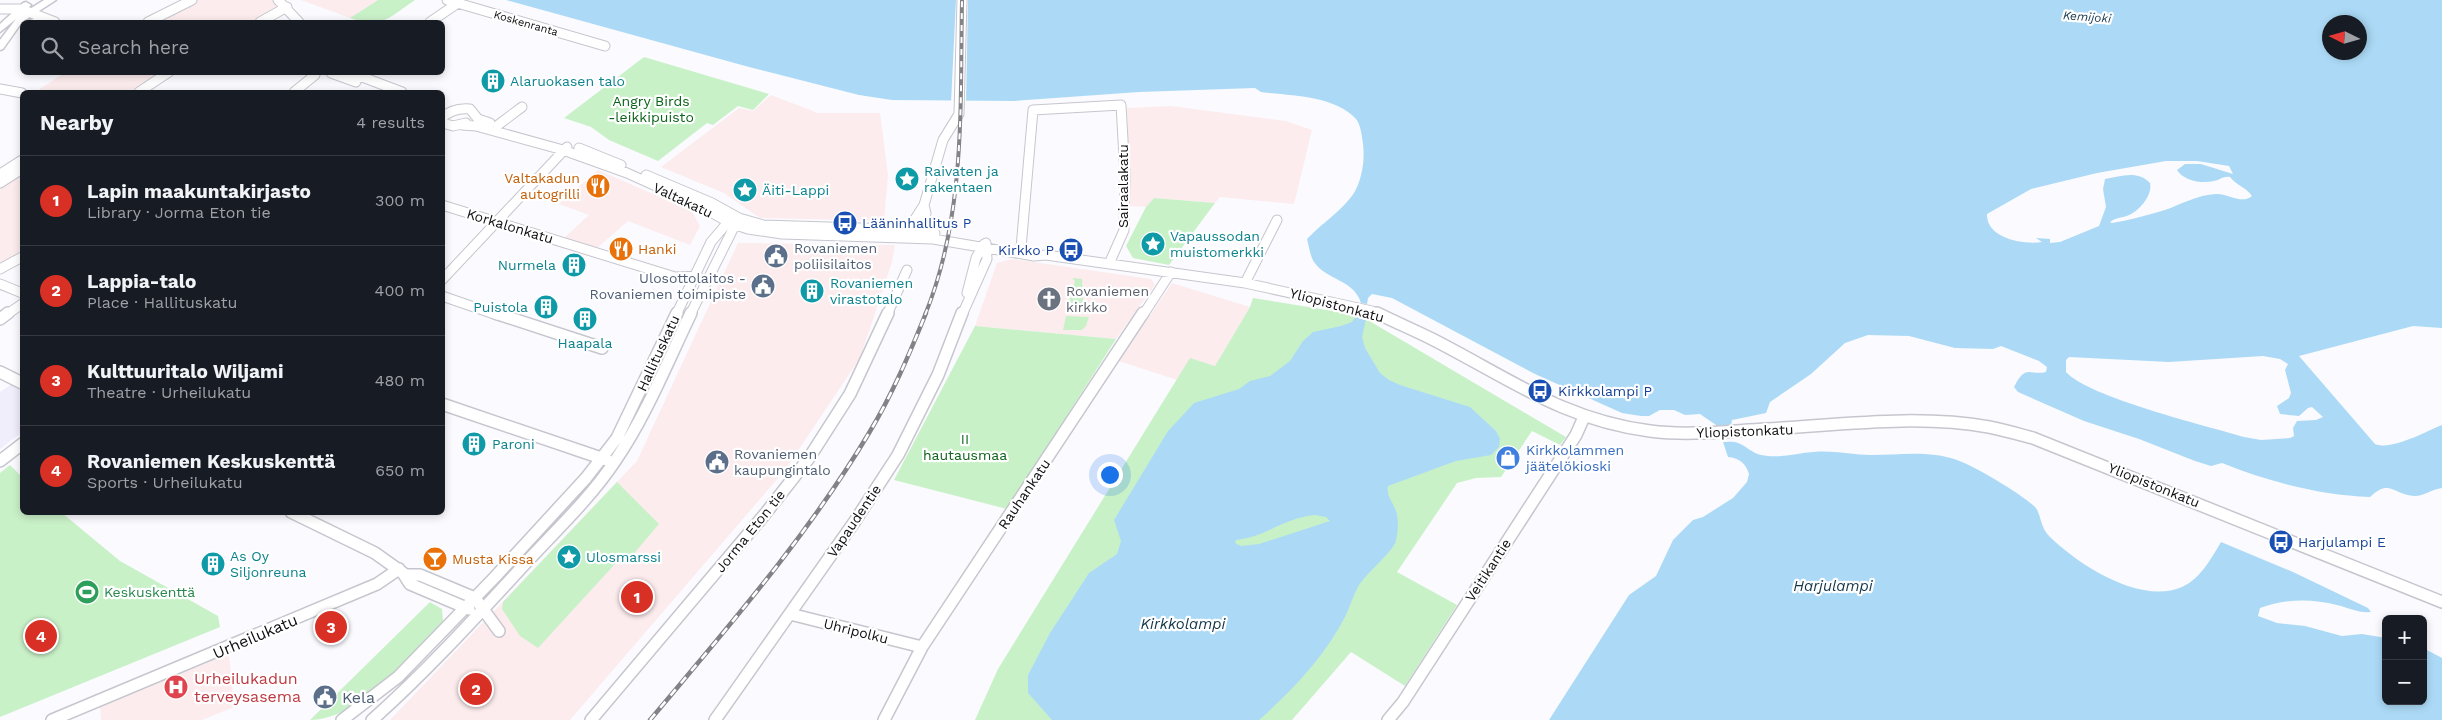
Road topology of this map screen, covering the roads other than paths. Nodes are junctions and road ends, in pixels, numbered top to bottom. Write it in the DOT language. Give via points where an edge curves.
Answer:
graph roads {
  1 [pos="35,0"];
  2 [pos="51,0"];
  3 [pos="192,0"];
  4 [pos="278,0"];
  5 [pos="447,0"];
  6 [pos="962,0"];
  7 [pos="458,3"];
  8 [pos="287,7"];
  9 [pos="0,8"];
  10 [pos="25,10"];
  11 [pos="20,20"];
  12 [pos="50,20"];
  13 [pos="152,20"];
  14 [pos="264,20"];
  15 [pos="297,20"];
  16 [pos="433,20"];
  17 [pos="20,21"];
  18 [pos="20,28"];
  19 [pos="0,29"];
  20 [pos="3,43"];
  21 [pos="605,46"];
  22 [pos="165,75"];
  23 [pos="312,75"];
  24 [pos="337,75"];
  25 [pos="359,75"];
  26 [pos="0,89"];
  27 [pos="142,90"];
  28 [pos="296,90"];
  29 [pos="379,90"];
  30 [pos="397,90"];
  31 [pos="20,93"];
  32 [pos="522,107"];
  33 [pos="445,108"];
  34 [pos="454,110"];
  35 [pos="474,115"];
  36 [pos="445,121"];
  37 [pos="445,122"];
  38 [pos="462,124"];
  39 [pos="498,125"];
  40 [pos="567,148"];
  41 [pos="20,161"];
  42 [pos="20,170"];
  43 [pos="0,174"];
  44 [pos="0,183"];
  45 [pos="924,205"];
  46 [pos="445,206"];
  47 [pos="1277,220"];
  48 [pos="498,221"];
  49 [pos="734,222"];
  50 [pos="921,231"];
  51 [pos="910,234"];
  52 [pos="985,246"];
  53 [pos="1021,248"];
  54 [pos="1046,254"];
  55 [pos="20,258"];
  56 [pos="1109,264"];
  57 [pos="0,269"];
  58 [pos="907,270"];
  59 [pos="712,271"];
  60 [pos="1171,272"];
  61 [pos="445,277"];
  62 [pos="692,278"];
  63 [pos="1245,283"];
  64 [pos="0,284"];
  65 [pos="20,292"];
  66 [pos="445,297"];
  67 [pos="20,305"];
  68 [pos="0,319"];
  69 [pos="602,348"];
  70 [pos="664,356"];
  71 [pos="0,372"];
  72 [pos="20,382"];
  73 [pos="445,405"];
  74 [pos="1584,417"];
  75 [pos="20,446"];
  76 [pos="601,458"];
  77 [pos="0,461"];
  78 [pos="615,462"];
  79 [pos="296,515"];
  80 [pos="402,572"];
  81 [pos="475,598"];
  82 [pos="2442,602"];
  83 [pos="464,609"];
  84 [pos="482,610"];
  85 [pos="790,614"];
  86 [pos="499,631"];
  87 [pos="922,648"];
  88 [pos="52,720"];
  89 [pos="342,720"];
  90 [pos="372,720"];
  91 [pos="591,720"];
  92 [pos="715,720"];
  93 [pos="884,720"];
  94 [pos="1388,720"];
  1 -- 10 [label="main road"];
  2 -- 10 [label="main road"];
  3 -- 13 [label="street"];
  4 -- 8 [label="street"];
  5 -- 7 [label="street, Koskenranta"];
  6 -- 45 [label="street" via="958,114 943,140"];
  7 -- 16 [label="street"];
  7 -- 21 [label="street, Koskenranta"];
  8 -- 14 [label="street"];
  8 -- 15 [label="street"];
  9 -- 10 [label="street"];
  10 -- 11 [label="main road"];
  10 -- 12 [label="street"];
  10 -- 19 [label="main road"];
  17 -- 20 [label="main road"];
  18 -- 20 [label="main road"];
  22 -- 27 [label="street"];
  23 -- 28 [label="street"];
  24 -- 29 [label="street"];
  25 -- 30 [label="street"];
  26 -- 31 [label="street"];
  32 -- 39 [label="street"];
  33 -- 34 [label="street"];
  34 -- 35 [label="street, Valtakatu" via="470,109"];
  34 -- 36 [label="street"];
  35 -- 38 [label="street"];
  35 -- 39 [label="street, Valtakatu"];
  37 -- 38 [label="street"];
  38 -- 40 [label="street, Valtakatu"];
  39 -- 40 [label="street, Valtakatu"];
  40 -- 48 [label="street"];
  40 -- 49 [label="street, Valtakatu" via="697,197"];
  41 -- 43 [label="street"];
  42 -- 44 [label="street"];
  45 -- 50 [label="street" via="926,213"];
  45 -- 51 [label="street"];
  46 -- 48 [label="street, Korkalonkatu"];
  47 -- 63 [label="street"];
  48 -- 61 [label="street"];
  48 -- 62 [label="street, Korkalonkatu" via="676,278"];
  49 -- 51 [label="street, Valtakatu" via="770,233"];
  49 -- 59 [label="street, Hallituskatu"];
  49 -- 62 [label="street, Hallituskatu" via="711,242"];
  50 -- 51 [label="street, Valtakatu"];
  50 -- 52 [label="street, Yliopistonkatu"];
  51 -- 52 [label="street, Yliopistonkatu"];
  52 -- 53 [label="street, Yliopistonkatu"];
  52 -- 54 [label="street, Yliopistonkatu" via="1034,256"];
  52 -- 85 [label="street, Vapaudentie" via="988,260 938,375 898,454"];
  53 -- 54 [label="street, Yliopistonkatu"];
  53 -- 56 [label="street, Sairaalakatu" via="1033,110 1121,106 1124,230"];
  54 -- 56 [label="street, Yliopistonkatu"];
  55 -- 57 [label="street"];
  56 -- 60 [label="street, Yliopistonkatu"];
  58 -- 91 [label="street, Jorma Eton tie" via="876,344 850,394 808,458 765,514"];
  59 -- 62 [label="street"];
  59 -- 70 [label="street, Hallituskatu"];
  60 -- 63 [label="street, Yliopistonkatu"];
  60 -- 87 [label="street, Rauhankatu"];
  62 -- 70 [label="street, Hallituskatu"];
  63 -- 74 [label="street, Yliopistonkatu" via="1372,311 1442,344 1534,395"];
  64 -- 65 [label="street"];
  66 -- 69 [label="street"];
  67 -- 68 [label="street"];
  70 -- 76 [label="street, Hallituskatu" via="653,365 616,438"];
  70 -- 78 [label="street, Hallituskatu" via="635,430"];
  71 -- 72 [label="street"];
  73 -- 76 [label="street"];
  74 -- 82 [label="street, Yliopistonkatu" via="1636,429 1668,432 1719,433 1917,422 1988,427 2063,448"];
  74 -- 94 [label="street, Veitikantie" via="1414,686"];
  75 -- 77 [label="street"];
  76 -- 78 [label="street"];
  76 -- 81 [label="street, Hallituskatu" via="578,489"];
  78 -- 84 [label="street, Hallituskatu" via="592,492"];
  79 -- 80 [label="street" via="381,556"];
  80 -- 81 [label="street" via="420,575"];
  80 -- 83 [label="street" via="410,584"];
  80 -- 88 [label="street, Urheilukatu"];
  81 -- 83 [label="street, Hallituskatu"];
  81 -- 84 [label="street"];
  83 -- 84 [label="street"];
  83 -- 89 [label="street, Hallituskatu" via="398,677"];
  84 -- 86 [label="street" via="489,614"];
  84 -- 90 [label="street, Hallituskatu"];
  85 -- 87 [label="street, Uhripolku"];
  85 -- 92 [label="street, Vapaudentie"];
  87 -- 93 [label="street, Rauhankatu"];
}
